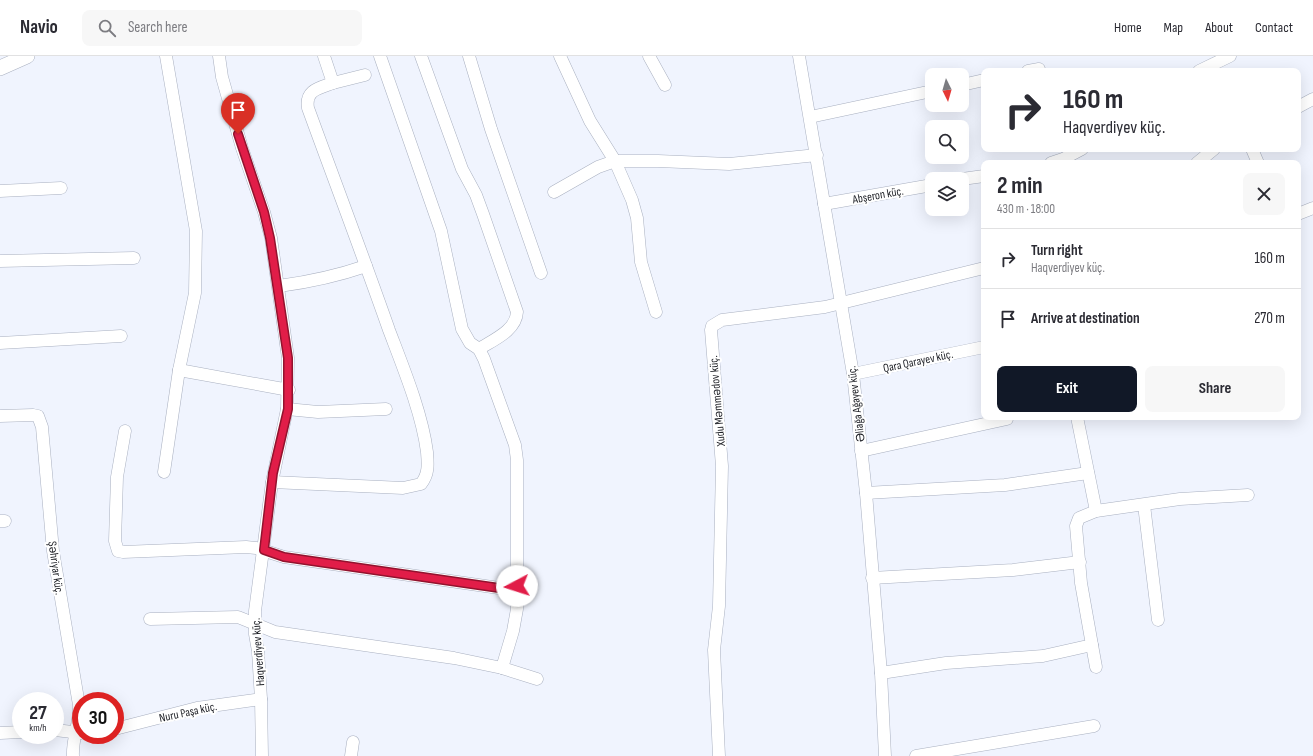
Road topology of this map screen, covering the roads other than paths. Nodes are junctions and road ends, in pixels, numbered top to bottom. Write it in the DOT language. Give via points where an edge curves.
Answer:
graph roads {
  1 [pos="27,56"];
  2 [pos="166,56"];
  3 [pos="219,56"];
  4 [pos="324,56"];
  5 [pos="380,56"];
  6 [pos="421,56"];
  7 [pos="469,56"];
  8 [pos="560,56"];
  9 [pos="648,56"];
  10 [pos="799,56"];
  11 [pos="1230,56"];
  12 [pos="0,68"];
  13 [pos="1205,68"];
  14 [pos="366,75"];
  15 [pos="981,81"];
  16 [pos="333,83"];
  17 [pos="969,83"];
  18 [pos="665,85"];
  19 [pos="925,92"];
  20 [pos="1313,99"];
  21 [pos="1301,105"];
  22 [pos="810,117"];
  23 [pos="1076,152"];
  24 [pos="1210,152"];
  25 [pos="817,155"];
  26 [pos="1060,160"];
  27 [pos="1201,160"];
  28 [pos="615,161"];
  29 [pos="981,177"];
  30 [pos="969,179"];
  31 [pos="925,186"];
  32 [pos="61,188"];
  33 [pos="0,191"];
  34 [pos="554,192"];
  35 [pos="824,204"];
  36 [pos="1313,208"];
  37 [pos="1301,213"];
  38 [pos="134,258"];
  39 [pos="0,261"];
  40 [pos="366,266"];
  41 [pos="981,269"];
  42 [pos="541,273"];
  43 [pos="279,286"];
  44 [pos="840,304"];
  45 [pos="656,312"];
  46 [pos="121,336"];
  47 [pos="0,343"];
  48 [pos="981,348"];
  49 [pos="479,349"];
  50 [pos="179,370"];
  51 [pos="853,374"];
  52 [pos="289,390"];
  53 [pos="288,409"];
  54 [pos="386,409"];
  55 [pos="0,416"];
  56 [pos="1002,420"];
  57 [pos="1078,420"];
  58 [pos="124,431"];
  59 [pos="861,451"];
  60 [pos="164,472"];
  61 [pos="1088,473"];
  62 [pos="272,482"];
  63 [pos="866,493"];
  64 [pos="1248,495"];
  65 [pos="1144,505"];
  66 [pos="1096,511"];
  67 [pos="264,550"];
  68 [pos="1080,562"];
  69 [pos="872,578"];
  70 [pos="517,586"];
  71 [pos="150,619"];
  72 [pos="1158,620"];
  73 [pos="255,624"];
  74 [pos="1092,645"];
  75 [pos="1096,667"];
  76 [pos="502,668"];
  77 [pos="881,673"];
  78 [pos="537,679"];
  79 [pos="77,692"];
  80 [pos="262,700"];
  81 [pos="1094,726"];
  82 [pos="124,727"];
  83 [pos="12,732"];
  84 [pos="0,733"];
  85 [pos="353,742"];
  86 [pos="72,744"];
  87 [pos="73,756"];
  88 [pos="262,756"];
  89 [pos="351,756"];
  90 [pos="719,756"];
  91 [pos="885,756"];
  92 [pos="916,756"];
  1 -- 12 [label="street"];
  2 -- 50 [label="street" via="196,231 195,293"];
  3 -- 43 [label="street, Haqverdiyev küç." via="222,77 242,148 264,212"];
  4 -- 16 [label="street"];
  5 -- 49 [label="street" via="441,231 462,329 470,343"];
  6 -- 49 [label="street" via="462,169 476,195 517,312 517,319 507,331"];
  7 -- 42 [label="street" via="491,129"];
  8 -- 28 [label="street" via="590,121"];
  9 -- 18 [label="street"];
  10 -- 22 [label="street, Əliağa Ağayev küç."];
  11 -- 13 [label="street"];
  14 -- 16 [label="street"];
  15 -- 17 [label="street"];
  16 -- 40 [label="street" via="311,92 308,96 308,108"];
  19 -- 22 [label="street"];
  20 -- 21 [label="street"];
  22 -- 25 [label="street, Əliağa Ağayev küç."];
  23 -- 26 [label="street"];
  24 -- 27 [label="street"];
  25 -- 28 [label="street" via="729,164 658,160"];
  25 -- 35 [label="street, Əliağa Ağayev küç."];
  28 -- 34 [label="street" via="598,167"];
  28 -- 45 [label="street" via="637,218 641,262"];
  29 -- 30 [label="street"];
  31 -- 35 [label="street, Abşeron küç."];
  32 -- 33 [label="street"];
  35 -- 44 [label="street, Əliağa Ağayev küç."];
  36 -- 37 [label="street"];
  38 -- 39 [label="street"];
  40 -- 43 [label="street" via="312,282"];
  40 -- 62 [label="street" via="421,423 426,451 426,477 421,484 403,488"];
  41 -- 44 [label="street, Xudu Məmmədov küç."];
  43 -- 52 [label="street, Haqverdiyev küç." via="288,358"];
  44 -- 51 [label="street, Əliağa Ağayev küç."];
  44 -- 90 [label="street, Xudu Məmmədov küç." via="722,320 715,323 711,330 722,466 719,606 714,650"];
  46 -- 47 [label="street"];
  48 -- 51 [label="street, Qara Qarayev küç."];
  49 -- 70 [label="street" via="515,445"];
  50 -- 52 [label="street"];
  50 -- 60 [label="street"];
  51 -- 59 [label="street, Əliağa Ağayev küç."];
  52 -- 53 [label="street, Haqverdiyev küç."];
  53 -- 54 [label="street" via="318,412"];
  53 -- 62 [label="street, Haqverdiyev küç."];
  55 -- 79 [label="street, Şəhriyar küç." via="33,415 38,416 41,421 52,551"];
  56 -- 59 [label="street"];
  57 -- 61 [label="street"];
  58 -- 67 [label="street" via="117,477 115,541 118,551 131,553 246,547"];
  59 -- 63 [label="street, Əliağa Ağayev küç."];
  61 -- 63 [label="street" via="1005,485"];
  61 -- 66 [label="street"];
  62 -- 67 [label="street, Haqverdiyev küç."];
  63 -- 69 [label="street, Əliağa Ağayev küç."];
  64 -- 65 [label="street" via="1203,497"];
  65 -- 66 [label="street"];
  65 -- 72 [label="street"];
  66 -- 68 [label="street" via="1079,518 1076,526"];
  67 -- 70 [label="street" via="284,557 499,588"];
  67 -- 73 [label="street, Haqverdiyev küç." via="256,598"];
  68 -- 69 [label="street" via="1013,570"];
  68 -- 74 [label="street"];
  69 -- 77 [label="street, Əliağa Ağayev küç."];
  70 -- 76 [label="street" via="517,609 513,631"];
  71 -- 73 [label="street" via="231,617 247,619"];
  73 -- 76 [label="street" via="275,632 454,658"];
  73 -- 80 [label="street, Haqverdiyev küç."];
  74 -- 75 [label="street"];
  74 -- 77 [label="street" via="1043,656 946,663"];
  76 -- 78 [label="street"];
  77 -- 91 [label="street, Əliağa Ağayev küç."];
  80 -- 82 [label="street, Nuru Paşa küç." via="197,708"];
  80 -- 88 [label="street, Haqverdiyev küç."];
  81 -- 92 [label="street"];
  83 -- 84 [label="street"];
  85 -- 89 [label="street"];
  86 -- 87 [label="street, Şəhriyar küç."];
}
